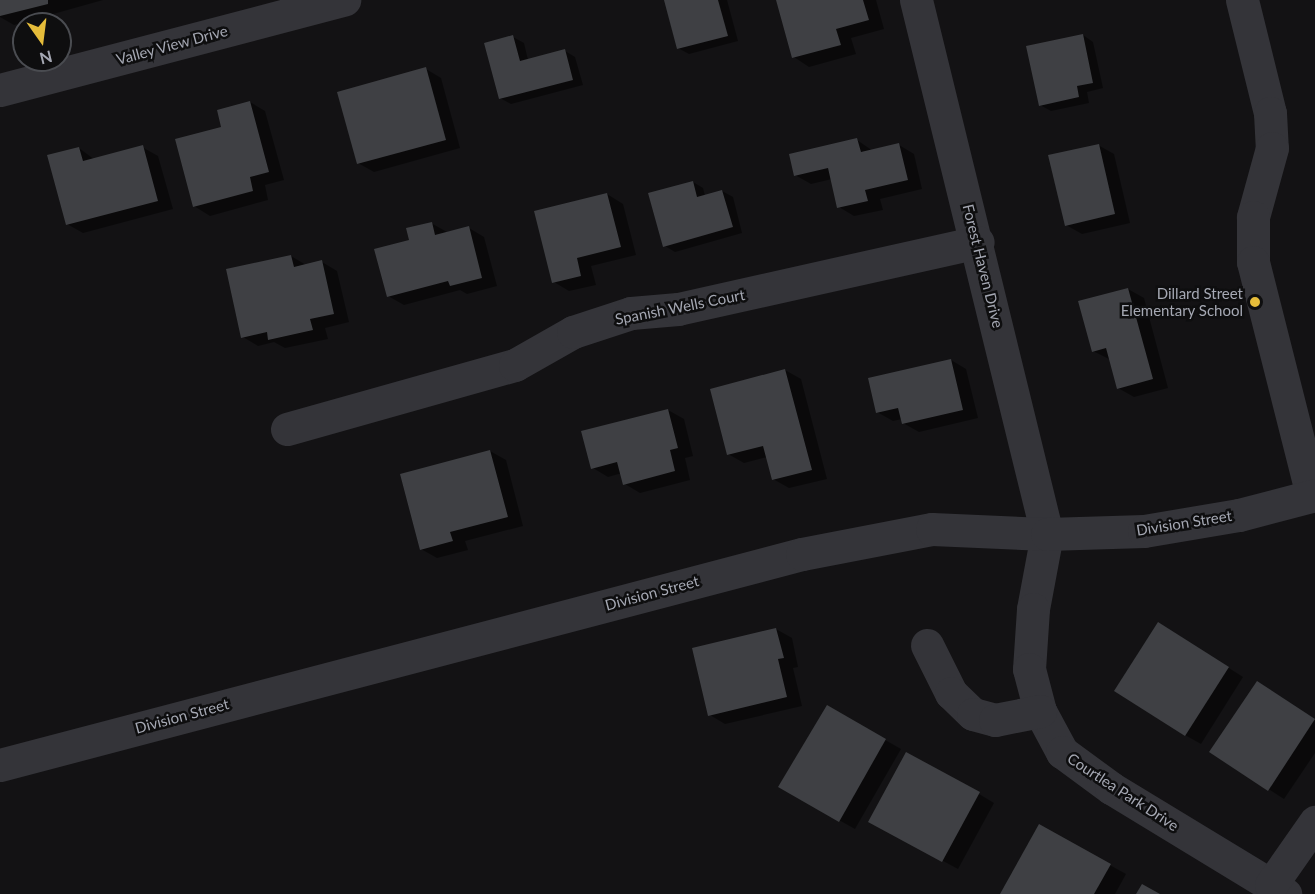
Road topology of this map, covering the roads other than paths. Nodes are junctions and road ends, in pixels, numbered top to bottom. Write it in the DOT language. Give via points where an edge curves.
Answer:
graph roads {
  1 [pos="344,0"];
  2 [pos="916,0"];
  3 [pos="1242,0"];
  4 [pos="0,90"];
  5 [pos="978,242"];
  6 [pos="287,429"];
  7 [pos="1314,496"];
  8 [pos="1047,534"];
  9 [pos="927,645"];
  10 [pos="1040,711"];
  11 [pos="0,765"];
  12 [pos="1315,822"];
  13 [pos="1278,890"];
  1 -- 4 [label="street, Valley View Drive"];
  2 -- 5 [label="street, Forest Haven Drive"];
  3 -- 7 [label="street" via="1270,113 1272,148 1253,217 1253,262"];
  5 -- 6 [label="street, Spanish Wells Court" via="701,304 631,313 573,332 515,365"];
  5 -- 8 [label="street, Forest Haven Drive"];
  7 -- 8 [label="street, Division Street" via="1144,531"];
  8 -- 10 [label="street, Courtlea Park Drive" via="1033,609 1029,669"];
  8 -- 11 [label="street, Division Street" via="932,529 802,554"];
  9 -- 10 [label="street" via="951,693 973,714 995,720"];
  10 -- 13 [label="street, Courtlea Park Drive" via="1062,752 1111,788"];
  12 -- 13 [label="street"];
}
